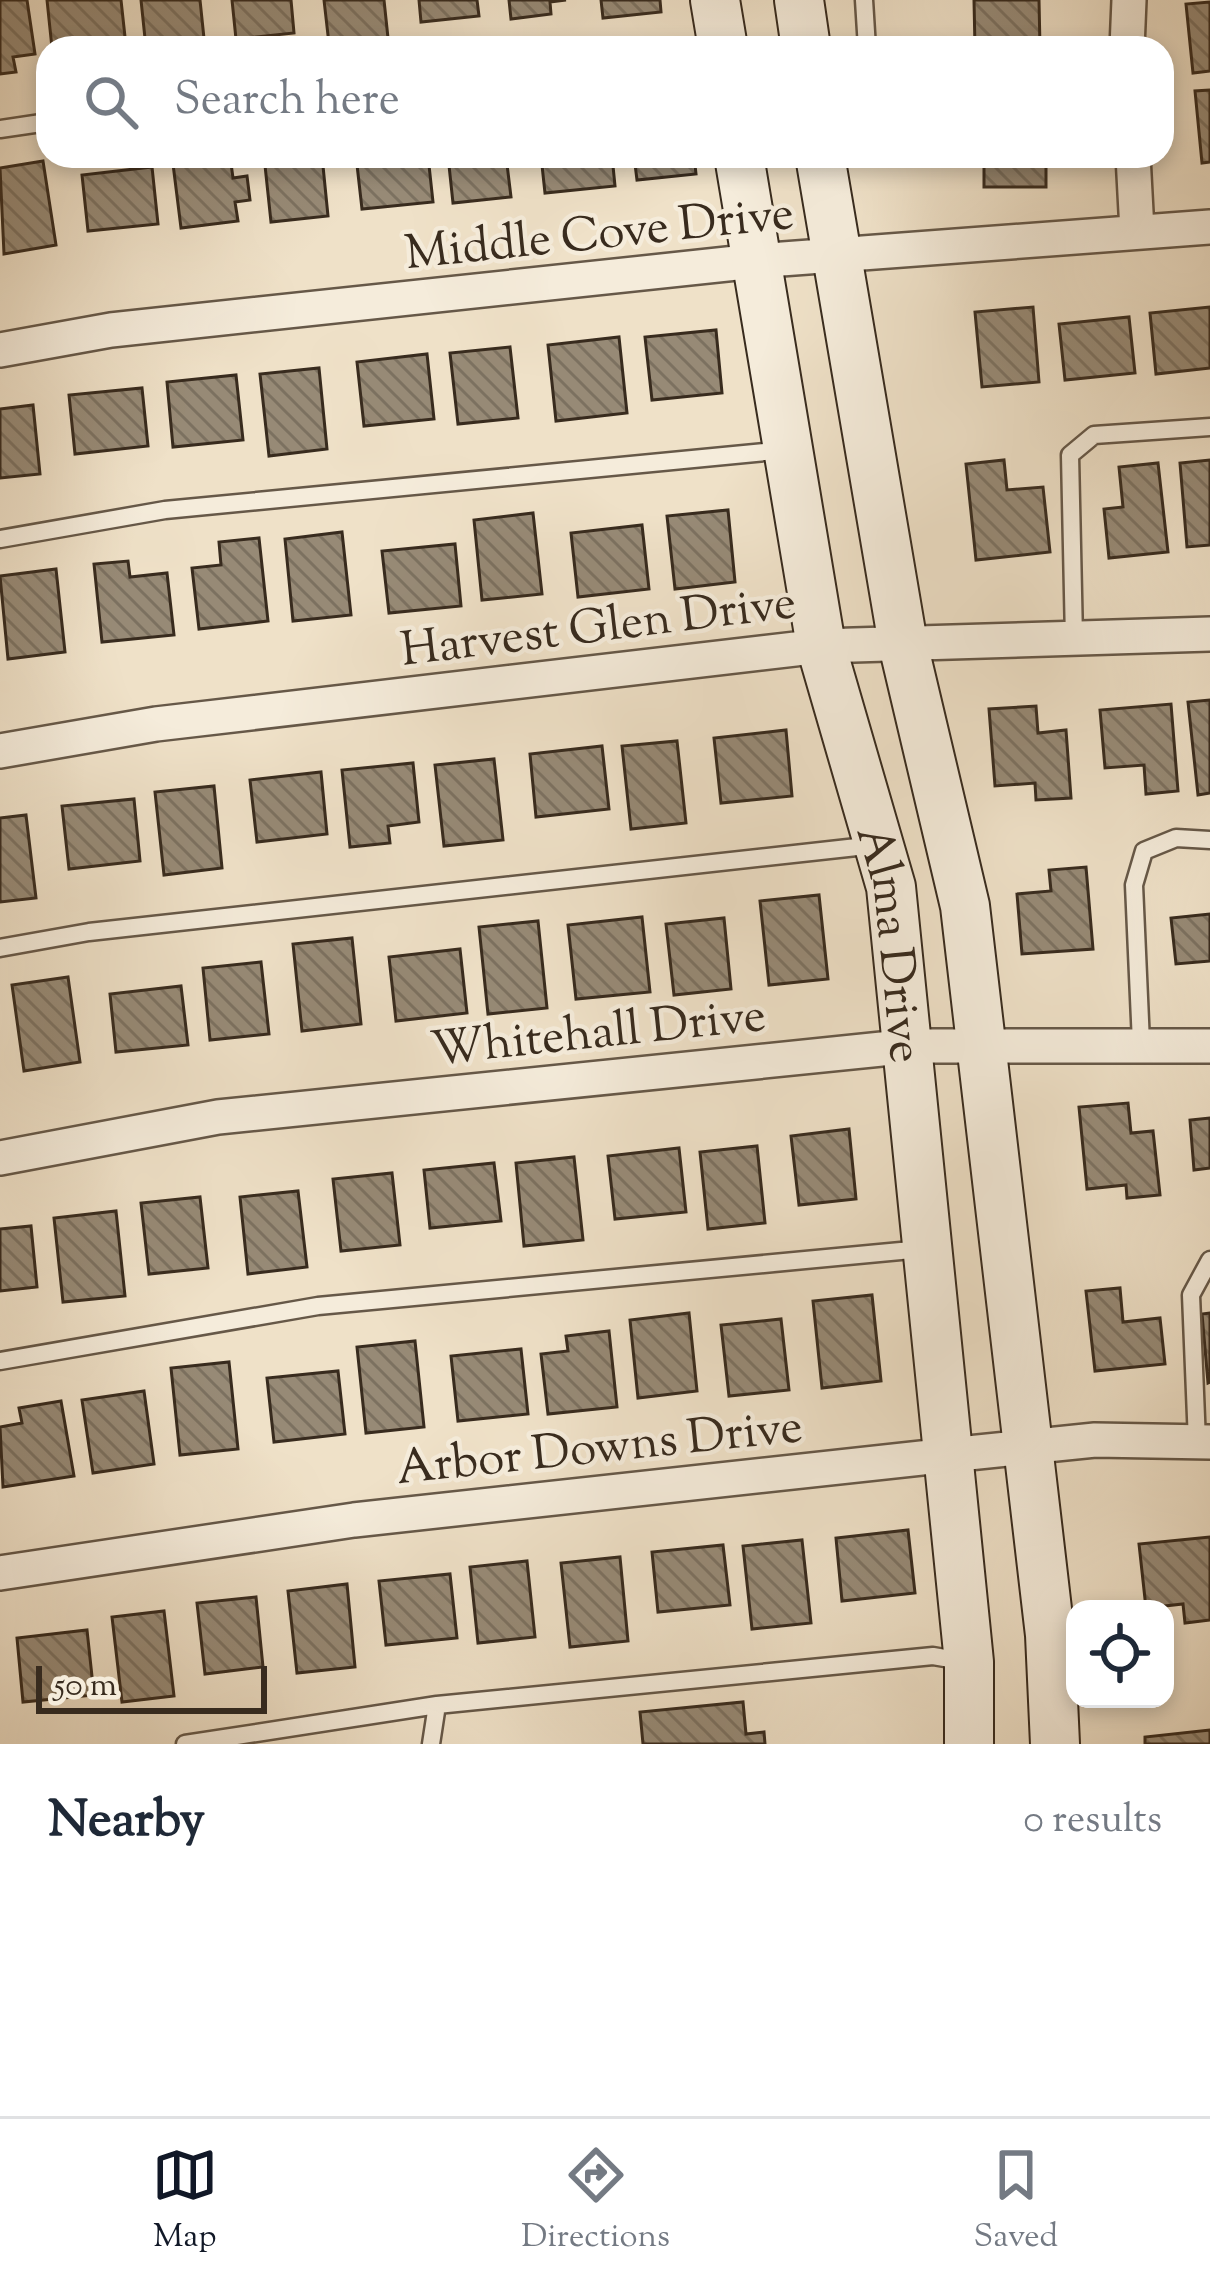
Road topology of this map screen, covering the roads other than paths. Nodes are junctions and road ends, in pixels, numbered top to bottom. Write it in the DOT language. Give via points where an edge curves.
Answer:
graph roads {
  1 [pos="799,0"];
  2 [pos="864,0"];
  3 [pos="1129,0"];
  4 [pos="804,36"];
  5 [pos="866,36"];
  6 [pos="1128,36"];
  7 [pos="36,124"];
  8 [pos="0,129"];
  9 [pos="741,168"];
  10 [pos="822,168"];
  11 [pos="1133,168"];
  12 [pos="1210,227"];
  13 [pos="1136,231"];
  14 [pos="833,257"];
  15 [pos="755,261"];
  16 [pos="0,350"];
  17 [pos="1210,427"];
  18 [pos="787,450"];
  19 [pos="0,538"];
  20 [pos="1210,634"];
  21 [pos="1074,639"];
  22 [pos="903,644"];
  23 [pos="821,646"];
  24 [pos="0,751"];
  25 [pos="1210,840"];
  26 [pos="880,845"];
  27 [pos="0,948"];
  28 [pos="977,1042"];
  29 [pos="1142,1043"];
  30 [pos="911,1046"];
  31 [pos="1210,1046"];
  32 [pos="0,1158"];
  33 [pos="930,1248"];
  34 [pos="1210,1260"];
  35 [pos="0,1361"];
  36 [pos="1203,1442"];
  37 [pos="1028,1451"];
  38 [pos="950,1455"];
  39 [pos="0,1573"];
  40 [pos="969,1662"];
  41 [pos="437,1706"];
  42 [pos="185,1744"];
  43 [pos="431,1744"];
  44 [pos="969,1744"];
  45 [pos="1055,1744"];
  1 -- 4 [label="main road"];
  2 -- 5 [label="lane"];
  3 -- 6 [label="street"];
  7 -- 8 [label="lane"];
  9 -- 15 [label="main road, Alma Drive"];
  10 -- 14 [label="main road, Alma Drive"];
  11 -- 13 [label="street"];
  12 -- 13 [label="street, Middle Cove Drive"];
  13 -- 14 [label="street, Middle Cove Drive"];
  14 -- 15 [label="street, Middle Cove Drive"];
  14 -- 22 [label="main road, Alma Drive"];
  15 -- 16 [label="street, Middle Cove Drive" via="111,330"];
  15 -- 18 [label="main road, Alma Drive"];
  17 -- 21 [label="lane" via="1094,435 1070,455"];
  18 -- 19 [label="lane" via="165,510"];
  18 -- 23 [label="main road, Alma Drive"];
  20 -- 21 [label="street, Harvest Glen Drive"];
  21 -- 22 [label="street, Harvest Glen Drive"];
  22 -- 23 [label="street, Harvest Glen Drive"];
  22 -- 28 [label="main road, Alma Drive" via="965,906"];
  23 -- 24 [label="street, Harvest Glen Drive" via="156,724"];
  23 -- 26 [label="main road, Alma Drive"];
  25 -- 29 [label="lane" via="1176,838 1144,851 1135,886"];
  26 -- 27 [label="lane"];
  26 -- 30 [label="main road, Alma Drive"];
  28 -- 29 [label="street, Whitehall Drive"];
  28 -- 30 [label="street, Whitehall Drive"];
  28 -- 37 [label="main road, Alma Drive"];
  29 -- 31 [label="street, Whitehall Drive"];
  30 -- 32 [label="street, Whitehall Drive" via="218,1118"];
  30 -- 33 [label="main road, Alma Drive"];
  33 -- 35 [label="lane" via="318,1306"];
  33 -- 38 [label="main road, Alma Drive"];
  34 -- 36 [label="lane" via="1191,1295"];
  36 -- 37 [label="street, Arbor Downs Drive" via="1095,1440"];
  37 -- 38 [label="street, Arbor Downs Drive"];
  37 -- 45 [label="main road, Alma Drive"];
  38 -- 39 [label="street, Arbor Downs Drive" via="354,1520"];
  38 -- 40 [label="main road, Alma Drive"];
  40 -- 41 [label="lane" via="933,1656"];
  40 -- 44 [label="main road, Alma Drive"];
  41 -- 42 [label="lane"];
  41 -- 43 [label="lane"];
}
